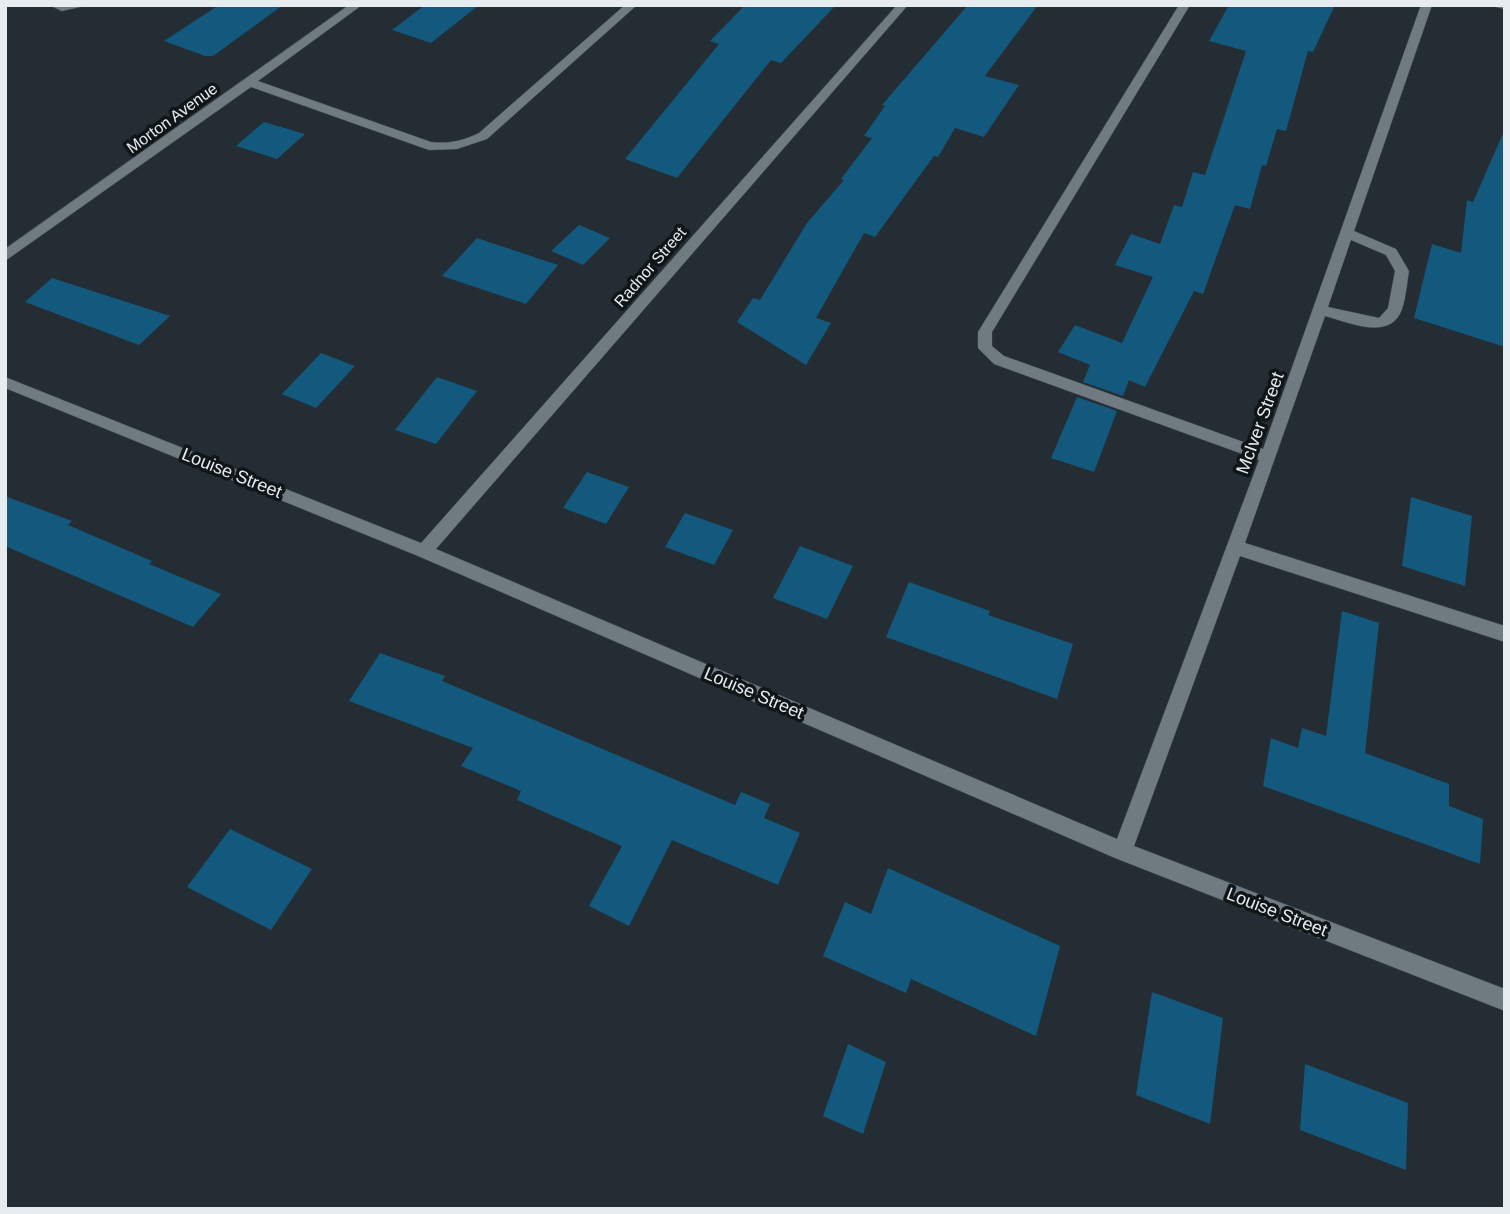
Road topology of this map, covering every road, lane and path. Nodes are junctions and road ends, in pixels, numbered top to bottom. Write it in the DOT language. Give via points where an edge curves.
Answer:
graph roads {
  1 [pos="54,5"];
  2 [pos="83,5"];
  3 [pos="357,5"];
  4 [pos="632,5"];
  5 [pos="903,5"];
  6 [pos="1185,5"];
  7 [pos="1427,5"];
  8 [pos="249,82"];
  9 [pos="1347,233"];
  10 [pos="5,256"];
  11 [pos="1320,310"];
  12 [pos="5,382"];
  13 [pos="1268,457"];
  14 [pos="1235,547"];
  15 [pos="424,551"];
  16 [pos="1505,634"];
  17 [pos="1122,851"];
  18 [pos="1505,1000"];
  1 -- 2 [label="street"];
  3 -- 8 [label="street, Morton Avenue"];
  4 -- 8 [label="street" via="467,145 429,146"];
  5 -- 15 [label="street, Radnor Street"];
  6 -- 13 [label="street" via="985,332 985,348 999,360"];
  7 -- 9 [label="street, McIver Street"];
  8 -- 10 [label="street, Morton Avenue"];
  9 -- 11 [label="street, McIver Street"];
  9 -- 11 [label="street" via="1391,252 1402,271 1395,310 1383,323"];
  11 -- 13 [label="street, McIver Street"];
  12 -- 15 [label="street, Louise Street"];
  13 -- 14 [label="street, McIver Street"];
  14 -- 16 [label="street"];
  14 -- 17 [label="street, McIver Street"];
  15 -- 17 [label="street, Louise Street"];
  17 -- 18 [label="street, Louise Street"];
}
